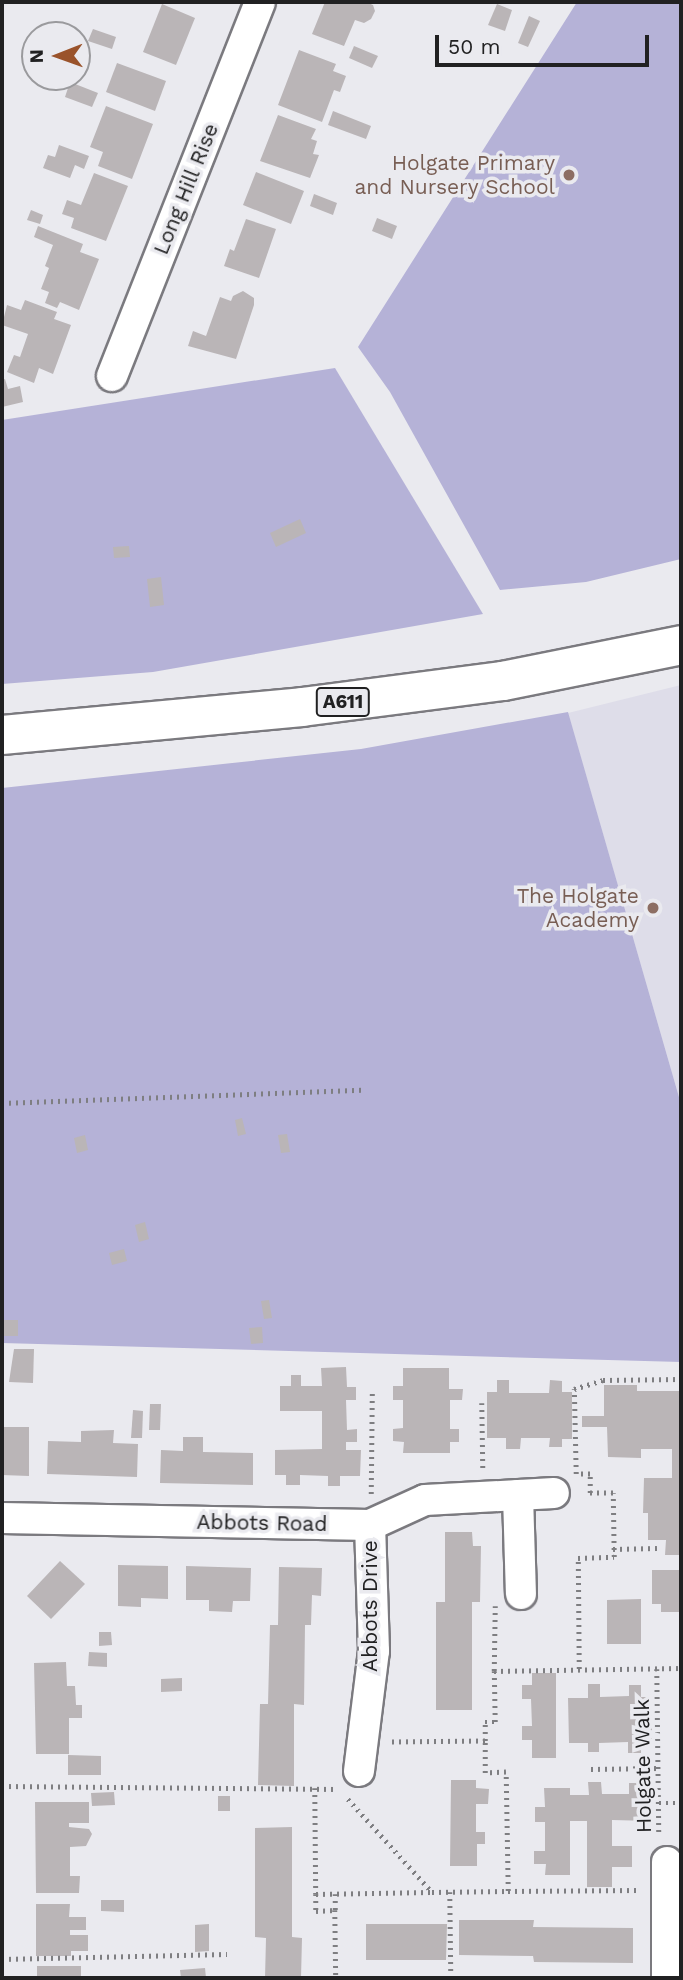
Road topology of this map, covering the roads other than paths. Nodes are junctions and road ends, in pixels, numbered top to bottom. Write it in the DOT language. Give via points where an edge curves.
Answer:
graph roads {
  1 [pos="260,2"];
  2 [pos="112,376"];
  3 [pos="681,645"];
  4 [pos="2,735"];
  5 [pos="554,1493"];
  6 [pos="518,1495"];
  7 [pos="2,1518"];
  8 [pos="370,1525"];
  9 [pos="521,1594"];
  10 [pos="361,1757"];
  11 [pos="667,1876"];
  12 [pos="667,1978"];
  1 -- 2 [label="street, Long Hill Rise"];
  3 -- 4 [label="main road, A611" via="503,681 302,707"];
  5 -- 6 [label="street, Abbots Road"];
  6 -- 8 [label="street, Abbots Road" via="425,1500"];
  6 -- 9 [label="street"];
  7 -- 8 [label="street, Abbots Road"];
  8 -- 10 [label="street, Abbots Drive" via="374,1651"];
  11 -- 12 [label="street"];
}
